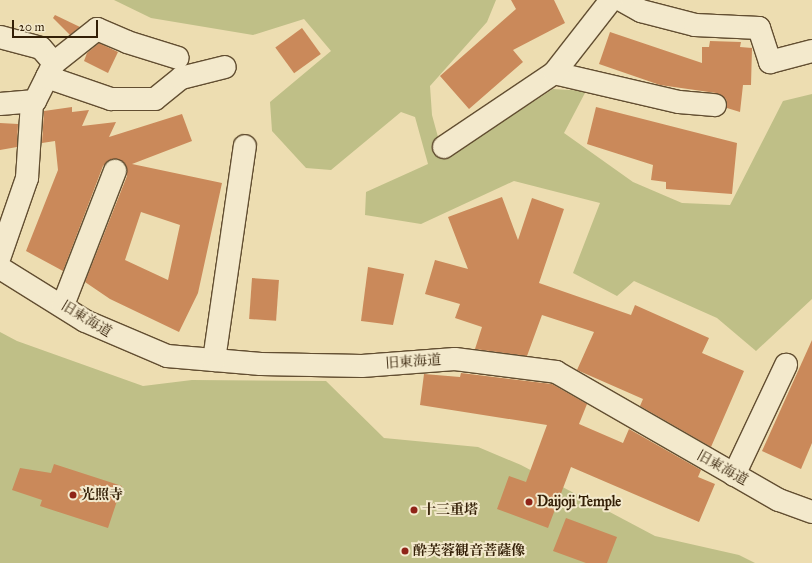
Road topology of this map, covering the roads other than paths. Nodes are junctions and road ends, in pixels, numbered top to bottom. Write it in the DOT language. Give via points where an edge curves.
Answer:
graph roads {
  1 [pos="610,0"];
  2 [pos="621,0"];
  3 [pos="0,37"];
  4 [pos="812,51"];
  5 [pos="178,58"];
  6 [pos="225,66"];
  7 [pos="50,70"];
  8 [pos="554,73"];
  9 [pos="32,103"];
  10 [pos="0,104"];
  11 [pos="715,105"];
  12 [pos="245,146"];
  13 [pos="444,146"];
  14 [pos="116,171"];
  15 [pos="0,256"];
  16 [pos="0,268"];
  17 [pos="63,305"];
  18 [pos="214,360"];
  19 [pos="786,365"];
  20 [pos="734,475"];
  21 [pos="812,512"];
  1 -- 8 [label="street"];
  2 -- 4 [label="street" via="641,11 695,25 759,28 770,62"];
  3 -- 7 [label="street" via="40,48"];
  5 -- 7 [label="street" via="127,42 97,29"];
  6 -- 7 [label="street" via="181,78 155,99 111,99"];
  7 -- 9 [label="street"];
  8 -- 11 [label="street" via="679,102"];
  8 -- 13 [label="street"];
  9 -- 10 [label="street"];
  9 -- 15 [label="street" via="27,178"];
  12 -- 18 [label="street"];
  14 -- 17 [label="street"];
  16 -- 17 [label="street, 旧東海道"];
  17 -- 18 [label="street, 旧東海道" via="125,341 167,356"];
  18 -- 20 [label="street, 旧東海道" via="362,366 456,359 556,372"];
  19 -- 20 [label="street"];
  20 -- 21 [label="street, 旧東海道" via="779,500"];
}
